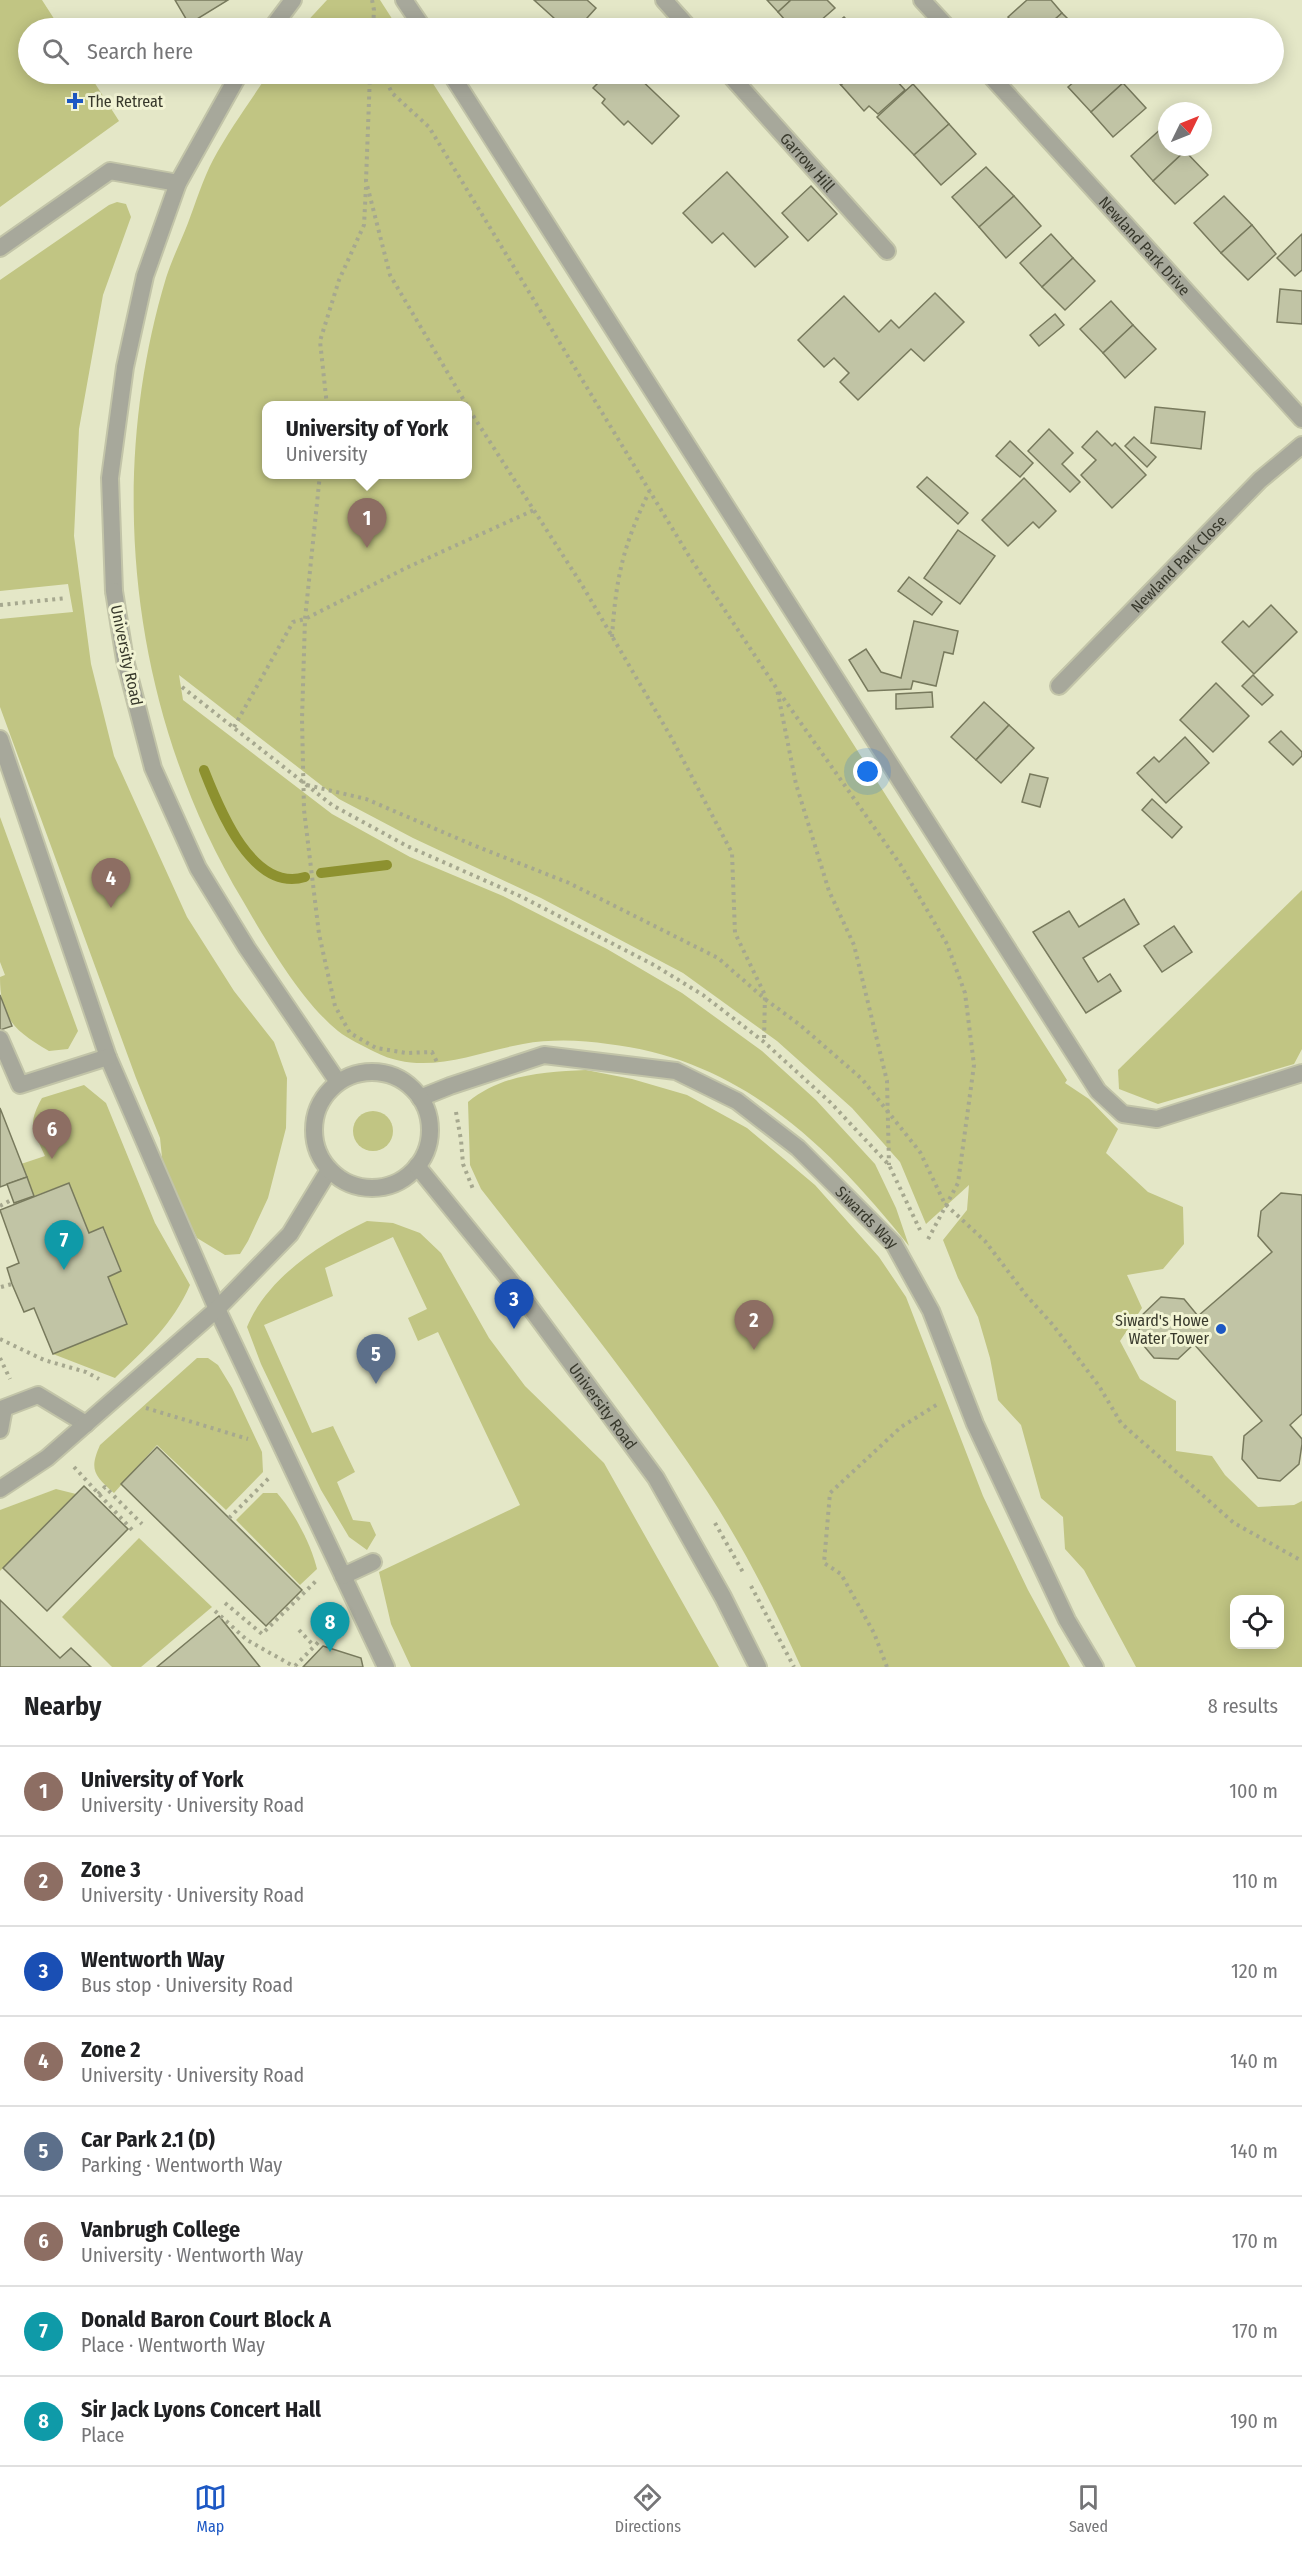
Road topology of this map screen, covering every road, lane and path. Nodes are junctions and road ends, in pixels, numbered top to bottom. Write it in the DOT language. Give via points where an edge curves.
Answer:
graph roads {
  1 [pos="293,0"];
  2 [pos="372,0"];
  3 [pos="404,0"];
  4 [pos="664,0"];
  5 [pos="922,0"];
  6 [pos="280,18"];
  7 [pos="374,18"];
  8 [pos="416,18"];
  9 [pos="680,18"];
  10 [pos="939,18"];
  11 [pos="233,84"];
  12 [pos="370,84"];
  13 [pos="388,84"];
  14 [pos="458,84"];
  15 [pos="738,84"];
  16 [pos="998,84"];
  17 [pos="366,181"];
  18 [pos="178,183"];
  19 [pos="0,248"];
  20 [pos="887,251"];
  21 [pos="327,401"];
  22 [pos="464,401"];
  23 [pos="472,414"];
  24 [pos="1302,419"];
  25 [pos="1302,445"];
  26 [pos="319,479"];
  27 [pos="650,491"];
  28 [pos="534,510"];
  29 [pos="67,598"];
  30 [pos="0,604"];
  31 [pos="305,619"];
  32 [pos="612,637"];
  33 [pos="1059,686"];
  34 [pos="182,687"];
  35 [pos="777,689"];
  36 [pos="234,727"];
  37 [pos="0,740"];
  38 [pos="303,784"];
  39 [pos="765,999"];
  40 [pos="0,1039"];
  41 [pos="764,1042"];
  42 [pos="108,1057"];
  43 [pos="1302,1073"];
  44 [pos="338,1082"];
  45 [pos="450,1086"];
  46 [pos="420,1098"];
  47 [pos="888,1111"];
  48 [pos="417,1166"];
  49 [pos="329,1170"];
  50 [pos="474,1192"];
  51 [pos="13,1199"];
  52 [pos="945,1204"];
  53 [pos="0,1206"];
  54 [pos="926,1243"];
  55 [pos="12,1284"];
  56 [pos="0,1288"];
  57 [pos="217,1309"];
  58 [pos="961,1389"];
  59 [pos="86,1424"];
  60 [pos="0,1431"];
  61 [pos="58,1448"];
  62 [pos="288,1459"];
  63 [pos="0,1489"];
  64 [pos="98,1494"];
  65 [pos="229,1518"];
  66 [pos="713,1518"];
  67 [pos="142,1524"];
  68 [pos="134,1532"];
  69 [pos="1301,1560"];
  70 [pos="373,1562"];
  71 [pos="343,1576"];
  72 [pos="307,1589"];
  73 [pos="225,1603"];
  74 [pos="355,1604"];
  75 [pos="215,1611"];
  76 [pos="299,1630"];
  77 [pos="314,1646"];
  78 [pos="295,1667"];
  79 [pos="386,1667"];
  80 [pos="758,1667"];
  81 [pos="794,1667"];
  82 [pos="887,1667"];
  83 [pos="1095,1667"];
  1 -- 6 [label="street"];
  2 -- 7 [label="path"];
  3 -- 8 [label="street"];
  4 -- 9 [label="street"];
  5 -- 10 [label="street"];
  11 -- 18 [label="street, University Road"];
  12 -- 17 [label="path"];
  13 -- 27 [label="path" via="392,93 429,127"];
  14 -- 43 [label="street" via="1098,1091 1123,1114 1157,1119"];
  15 -- 20 [label="street, Garrow Hill"];
  16 -- 24 [label="street, Newland Park Drive"];
  17 -- 21 [label="path" via="364,225 339,280 320,341"];
  17 -- 22 [label="path" via="390,275"];
  18 -- 19 [label="street" via="110,171"];
  18 -- 44 [label="street, University Road, bridge" via="145,276 125,367 110,478 114,591 125,660 153,768 198,868"];
  23 -- 28 [label="path"];
  25 -- 33 [label="street, Newland Park Close" via="1260,480"];
  26 -- 31 [label="path"];
  27 -- 32 [label="path" via="622,555"];
  27 -- 35 [label="path"];
  28 -- 31 [label="path"];
  28 -- 32 [label="path"];
  29 -- 30 [label="path"];
  31 -- 36 [label="path" via="293,622"];
  31 -- 38 [label="path"];
  32 -- 39 [label="path" via="671,737 732,854 735,933"];
  34 -- 36 [label="path"];
  35 -- 47 [label="path" via="803,805 829,891 854,945 887,1081"];
  35 -- 52 [label="path" via="900,864 947,944 965,993 974,1065 958,1183"];
  36 -- 38 [label="path"];
  37 -- 42 [label="street"];
  38 -- 39 [label="path" via="366,799 569,883 718,958"];
  38 -- 41 [label="path" via="332,805 406,846 520,896 654,965 703,995"];
  38 -- 45 [label="path" via="319,934 335,1006 351,1033 376,1048 432,1052"];
  39 -- 41 [label="path"];
  39 -- 47 [label="path" via="862,1079"];
  40 -- 42 [label="street" via="20,1085"];
  41 -- 47 [label="path" via="831,1103 889,1165"];
  42 -- 57 [label="street"];
  44 -- 46 [label="street" via="357,1074 386,1074 405,1082"];
  44 -- 49 [label="street" via="318,1107 313,1127 318,1154"];
  45 -- 46 [label="street, Siwards Way"];
  45 -- 50 [label="path" via="463,1164"];
  45 -- 58 [label="street, Siwards Way" via="544,1055 676,1071 737,1101 798,1148 894,1244 932,1311"];
  46 -- 48 [label="street" via="428,1117 429,1137"];
  47 -- 52 [label="path" via="920,1152"];
  48 -- 49 [label="street" via="400,1181 367,1188 348,1183"];
  48 -- 80 [label="street, University Road" via="513,1284 656,1478"];
  49 -- 57 [label="street" via="290,1234"];
  51 -- 53 [label="path"];
  52 -- 54 [label="path"];
  52 -- 69 [label="path" via="985,1241 1053,1325 1099,1386 1120,1423 1234,1523"];
  55 -- 56 [label="path"];
  57 -- 59 [label="street"];
  57 -- 62 [label="street"];
  58 -- 82 [label="path" via="901,1427 830,1493 824,1563 842,1574 874,1633"];
  58 -- 83 [label="street, Siwards Way" via="1067,1620"];
  59 -- 60 [label="street" via="38,1395 4,1408"];
  59 -- 61 [label="street"];
  61 -- 63 [label="street"];
  61 -- 64 [label="path"];
  62 -- 65 [label="path"];
  62 -- 71 [label="street"];
  64 -- 67 [label="path" via="105,1487"];
  64 -- 68 [label="path"];
  66 -- 81 [label="path"];
  70 -- 71 [label="street"];
  71 -- 74 [label="street"];
  72 -- 73 [label="path" via="262,1634"];
  74 -- 77 [label="path"];
  74 -- 79 [label="street"];
  75 -- 78 [label="path" via="247,1640"];
  76 -- 77 [label="path"];
  77 -- 78 [label="path"];
}
